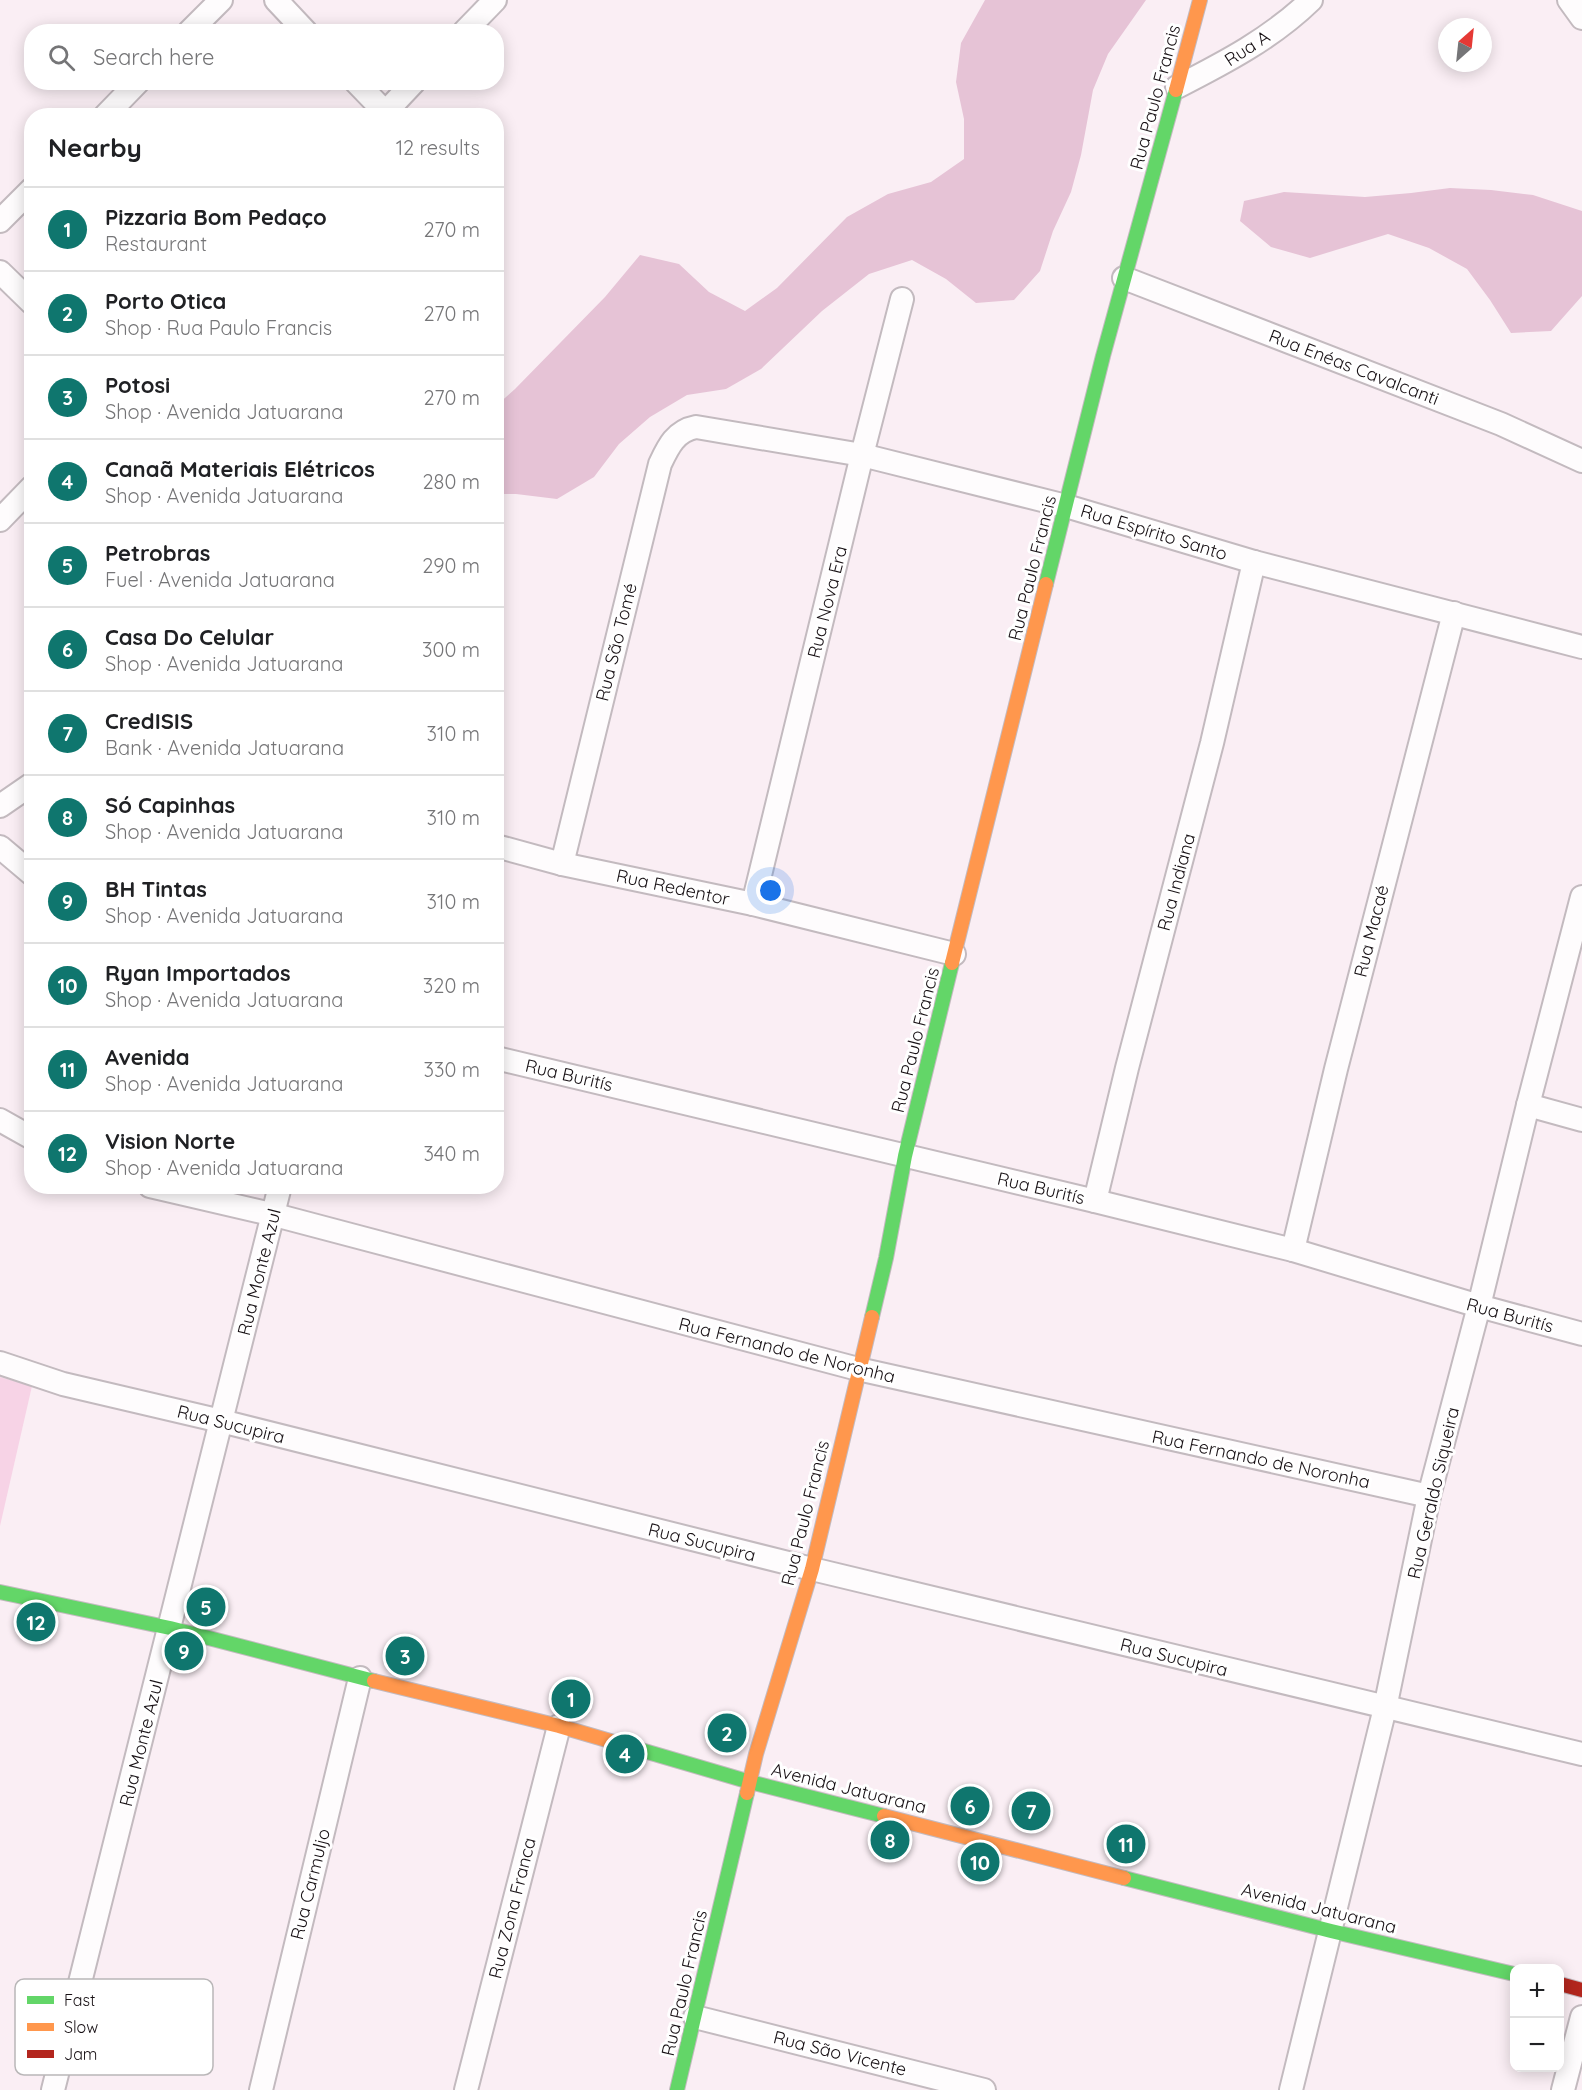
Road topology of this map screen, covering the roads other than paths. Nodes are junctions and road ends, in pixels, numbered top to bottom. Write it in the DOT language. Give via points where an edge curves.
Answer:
graph roads {
  1 [pos="221,0"];
  2 [pos="276,0"];
  3 [pos="495,0"];
  4 [pos="1200,0"];
  5 [pos="1311,0"];
  6 [pos="1569,0"];
  7 [pos="1582,18"];
  8 [pos="197,24"];
  9 [pos="298,24"];
  10 [pos="472,24"];
  11 [pos="1177,87"];
  12 [pos="130,90"];
  13 [pos="363,90"];
  14 [pos="406,90"];
  15 [pos="113,108"];
  16 [pos="379,108"];
  17 [pos="390,108"];
  18 [pos="24,197"];
  19 [pos="0,221"];
  20 [pos="0,272"];
  21 [pos="1125,278"];
  22 [pos="24,295"];
  23 [pos="902,299"];
  24 [pos="687,429"];
  25 [pos="862,455"];
  26 [pos="1582,461"];
  27 [pos="24,495"];
  28 [pos="1066,506"];
  29 [pos="0,520"];
  30 [pos="1254,562"];
  31 [pos="1454,613"];
  32 [pos="1582,647"];
  33 [pos="24,790"];
  34 [pos="0,806"];
  35 [pos="0,847"];
  36 [pos="504,848"];
  37 [pos="562,864"];
  38 [pos="24,867"];
  39 [pos="1582,897"];
  40 [pos="753,904"];
  41 [pos="954,954"];
  42 [pos="504,1060"];
  43 [pos="1527,1105"];
  44 [pos="0,1120"];
  45 [pos="1582,1120"];
  46 [pos="24,1134"];
  47 [pos="905,1156"];
  48 [pos="184,1194"];
  49 [pos="279,1194"];
  50 [pos="1095,1201"];
  51 [pos="275,1215"];
  52 [pos="1293,1250"];
  53 [pos="1479,1306"];
  54 [pos="1582,1334"];
  55 [pos="0,1363"];
  56 [pos="858,1369"];
  57 [pos="221,1421"];
  58 [pos="1429,1496"];
  59 [pos="812,1569"];
  60 [pos="0,1592"];
  61 [pos="170,1628"];
  62 [pos="360,1678"];
  63 [pos="1385,1708"];
  64 [pos="559,1726"];
  65 [pos="1582,1754"];
  66 [pos="750,1782"];
  67 [pos="1330,1931"];
  68 [pos="1510,1973"];
  69 [pos="81,1979"];
  70 [pos="1564,1985"];
  71 [pos="1582,1990"];
  72 [pos="695,2017"];
  73 [pos="1582,2018"];
  74 [pos="57,2075"];
  75 [pos="53,2090"];
  76 [pos="261,2090"];
  77 [pos="466,2090"];
  78 [pos="676,2090"];
  79 [pos="984,2090"];
  80 [pos="1291,2090"];
  81 [pos="1563,2090"];
  1 -- 8 [label="street"];
  2 -- 9 [label="street"];
  3 -- 10 [label="street"];
  4 -- 11 [label="street, Rua Paulo Francis"];
  5 -- 11 [label="street, Rua A" via="1263,39"];
  6 -- 7 [label="street"];
  11 -- 21 [label="street, Rua Paulo Francis"];
  12 -- 15 [label="street"];
  13 -- 16 [label="street"];
  14 -- 17 [label="street"];
  18 -- 19 [label="street"];
  20 -- 22 [label="street"];
  21 -- 26 [label="street, Rua Enéas Cavalcanti" via="1501,424"];
  21 -- 28 [label="street, Rua Paulo Francis"];
  23 -- 25 [label="street, Rua Nova Era"];
  24 -- 25 [label="street, Rua Espírito Santo" via="706,427"];
  24 -- 37 [label="street, Rua São Tomé" via="670,444 660,464"];
  25 -- 28 [label="street, Rua Espírito Santo"];
  25 -- 40 [label="street, Rua Nova Era"];
  27 -- 29 [label="street"];
  28 -- 30 [label="street, Rua Espírito Santo"];
  28 -- 41 [label="street, Rua Paulo Francis"];
  30 -- 31 [label="street, Rua Espírito Santo"];
  30 -- 50 [label="street, Rua Indiana"];
  31 -- 32 [label="street, Rua Espírito Santo"];
  31 -- 52 [label="street, Rua Macaé" via="1335,1069"];
  33 -- 34 [label="street"];
  35 -- 38 [label="street"];
  36 -- 37 [label="street, Rua Redentor"];
  37 -- 40 [label="street, Rua Redentor"];
  39 -- 43 [label="street, Rua Geraldo Siqueira"];
  40 -- 41 [label="street, Rua Redentor"];
  41 -- 47 [label="street, Rua Paulo Francis"];
  42 -- 47 [label="street, Rua Buritís"];
  43 -- 45 [label="street"];
  43 -- 53 [label="street, Rua Geraldo Siqueira"];
  44 -- 46 [label="street"];
  47 -- 50 [label="street, Rua Buritís"];
  47 -- 56 [label="street, Rua Paulo Francis" via="886,1258"];
  48 -- 51 [label="street, Rua Fernando de Noronha"];
  49 -- 51 [label="street, Rua Monte Azul"];
  50 -- 52 [label="street, Rua Buritís"];
  51 -- 56 [label="street, Rua Fernando de Noronha"];
  51 -- 57 [label="street, Rua Monte Azul"];
  52 -- 53 [label="street, Rua Buritís"];
  53 -- 54 [label="street, Rua Buritís"];
  53 -- 58 [label="street, Rua Geraldo Siqueira"];
  55 -- 57 [label="street, Rua Sucupira" via="63,1384"];
  56 -- 58 [label="street, Rua Fernando de Noronha"];
  56 -- 59 [label="street, Rua Paulo Francis"];
  57 -- 59 [label="street, Rua Sucupira"];
  57 -- 61 [label="street, Rua Monte Azul"];
  58 -- 63 [label="street, Rua Geraldo Siqueira"];
  59 -- 63 [label="street, Rua Sucupira"];
  59 -- 66 [label="street, Rua Paulo Francis"];
  60 -- 61 [label="street, Avenida Jatuarana"];
  61 -- 62 [label="street, Avenida Jatuarana"];
  61 -- 69 [label="street, Rua Monte Azul"];
  62 -- 64 [label="street, Avenida Jatuarana"];
  62 -- 76 [label="street, Rua Carmuljo"];
  63 -- 65 [label="street, Rua Sucupira"];
  63 -- 67 [label="street, Rua Geraldo Siqueira"];
  64 -- 66 [label="street, Avenida Jatuarana"];
  64 -- 77 [label="street, Rua Zona Franca"];
  66 -- 67 [label="street, Avenida Jatuarana"];
  66 -- 72 [label="street, Rua Paulo Francis"];
  67 -- 68 [label="street, Avenida Jatuarana"];
  67 -- 80 [label="street, Rua Geraldo Siqueira"];
  70 -- 71 [label="street"];
  72 -- 78 [label="street, Rua Paulo Francis"];
  72 -- 79 [label="street, Rua São Vicente"];
  73 -- 81 [label="street"];
  74 -- 75 [label="street, Rua Monte Azul"];
}
